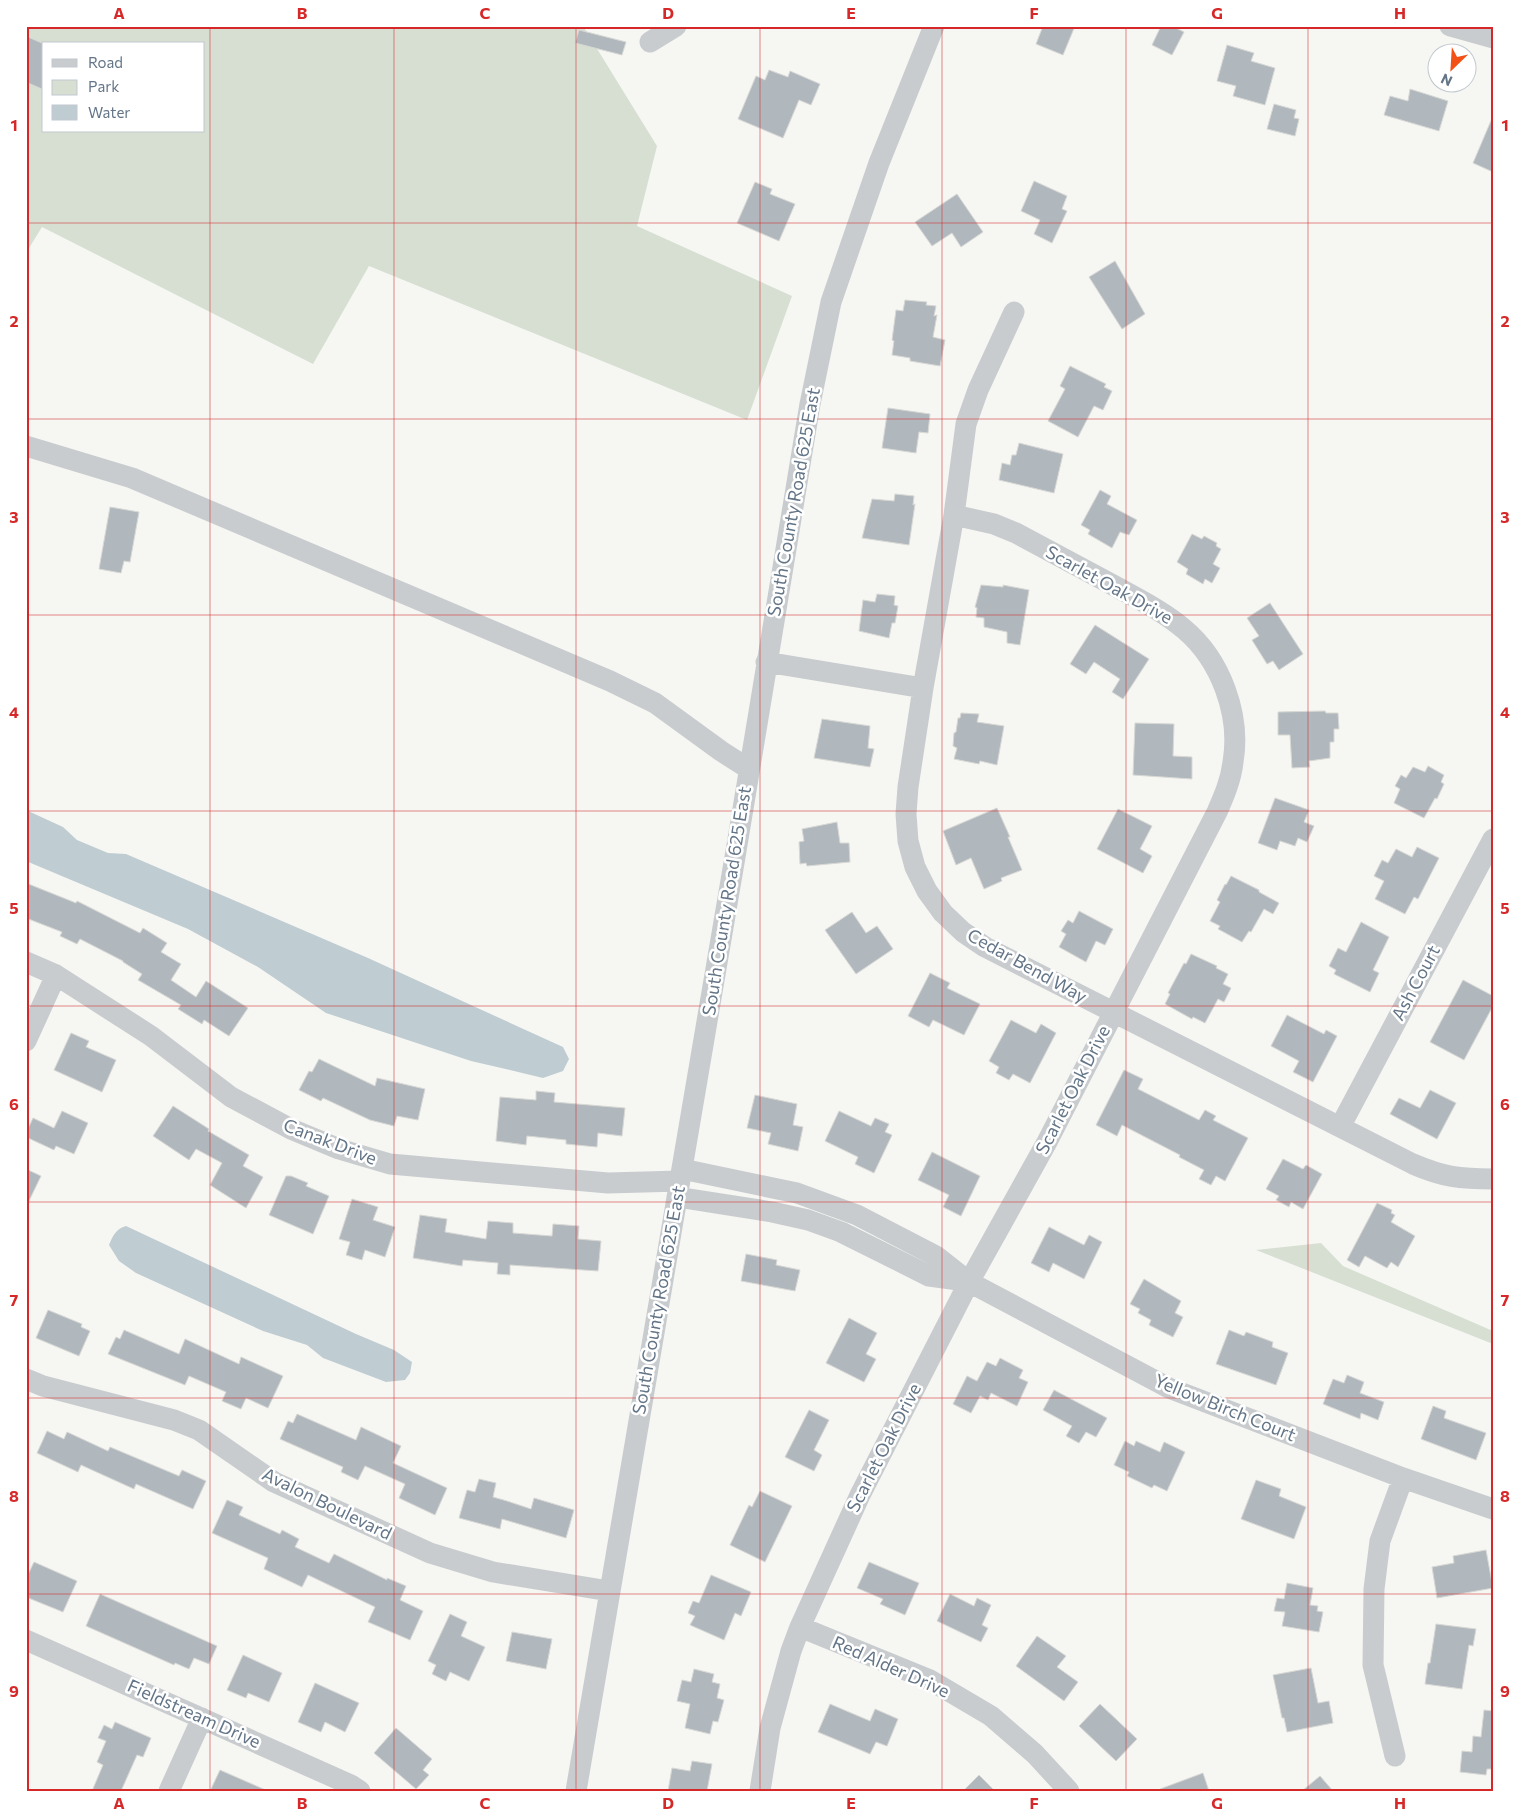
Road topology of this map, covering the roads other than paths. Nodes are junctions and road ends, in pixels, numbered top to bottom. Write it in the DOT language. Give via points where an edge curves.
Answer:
graph roads {
  1 [pos="676,26"];
  2 [pos="934,26"];
  3 [pos="1450,26"];
  4 [pos="1493,38"];
  5 [pos="650,42"];
  6 [pos="1014,312"];
  7 [pos="26,446"];
  8 [pos="954,515"];
  9 [pos="766,662"];
  10 [pos="923,688"];
  11 [pos="748,769"];
  12 [pos="1493,839"];
  13 [pos="26,962"];
  14 [pos="56,976"];
  15 [pos="1113,1012"];
  16 [pos="26,1041"];
  17 [pos="1340,1127"];
  18 [pos="1493,1179"];
  19 [pos="679,1182"];
  20 [pos="969,1282"];
  21 [pos="26,1379"];
  22 [pos="1403,1478"];
  23 [pos="1493,1510"];
  24 [pos="609,1591"];
  25 [pos="800,1627"];
  26 [pos="26,1640"];
  27 [pos="202,1718"];
  28 [pos="1395,1756"];
  29 [pos="169,1791"];
  30 [pos="360,1791"];
  31 [pos="576,1791"];
  32 [pos="760,1791"];
  33 [pos="1070,1791"];
  1 -- 5 [label="street"];
  2 -- 9 [label="street, South County Road 625 East" via="879,163 831,302 810,404"];
  3 -- 4 [label="street"];
  6 -- 8 [label="street, Cedar Bend Way" via="966,424"];
  7 -- 11 [label="street" via="132,478 610,680 655,703"];
  8 -- 10 [label="street, Cedar Bend Way"];
  8 -- 15 [label="street, Scarlet Oak Drive" via="994,524 1016,533 1164,613 1203,649 1228,696 1235,749 1228,788"];
  9 -- 10 [label="street"];
  9 -- 11 [label="street, South County Road 625 East"];
  10 -- 15 [label="street, Cedar Bend Way" via="906,814 908,841 927,891 956,926 985,947"];
  11 -- 19 [label="street, South County Road 625 East"];
  12 -- 17 [label="street, Ash Court"];
  13 -- 14 [label="street, Canak Drive"];
  14 -- 16 [label="street"];
  14 -- 19 [label="street, Canak Drive" via="151,1036 231,1097 291,1129 339,1149 390,1164 608,1183"];
  15 -- 17 [label="street, Cedar Bend Way"];
  15 -- 20 [label="street, Scarlet Oak Drive" via="1047,1142"];
  17 -- 18 [label="street, Cedar Bend Way" via="1432,1173 1463,1179"];
  19 -- 20 [label="street, Yellow Birch Court" via="841,1232 929,1276"];
  19 -- 20 [label="street, Yellow Birch Court" via="797,1193 857,1215 936,1256"];
  19 -- 24 [label="street, South County Road 625 East"];
  20 -- 22 [label="street, Yellow Birch Court" via="1169,1388"];
  20 -- 25 [label="street, Scarlet Oak Drive" via="860,1495"];
  21 -- 24 [label="street, Avalon Boulevard" via="174,1420 199,1430 274,1482 430,1553 493,1572"];
  22 -- 23 [label="street, Yellow Birch Court"];
  22 -- 28 [label="street" via="1380,1541 1374,1589 1373,1665"];
  24 -- 31 [label="street, South County Road 625 East"];
  25 -- 32 [label="street, Scarlet Oak Drive" via="770,1728"];
  25 -- 33 [label="street, Red Alder Drive" via="930,1680 991,1716 1035,1754"];
  26 -- 27 [label="street, Fieldstream Drive"];
  27 -- 29 [label="street"];
  27 -- 30 [label="street, Fieldstream Drive"];
}
